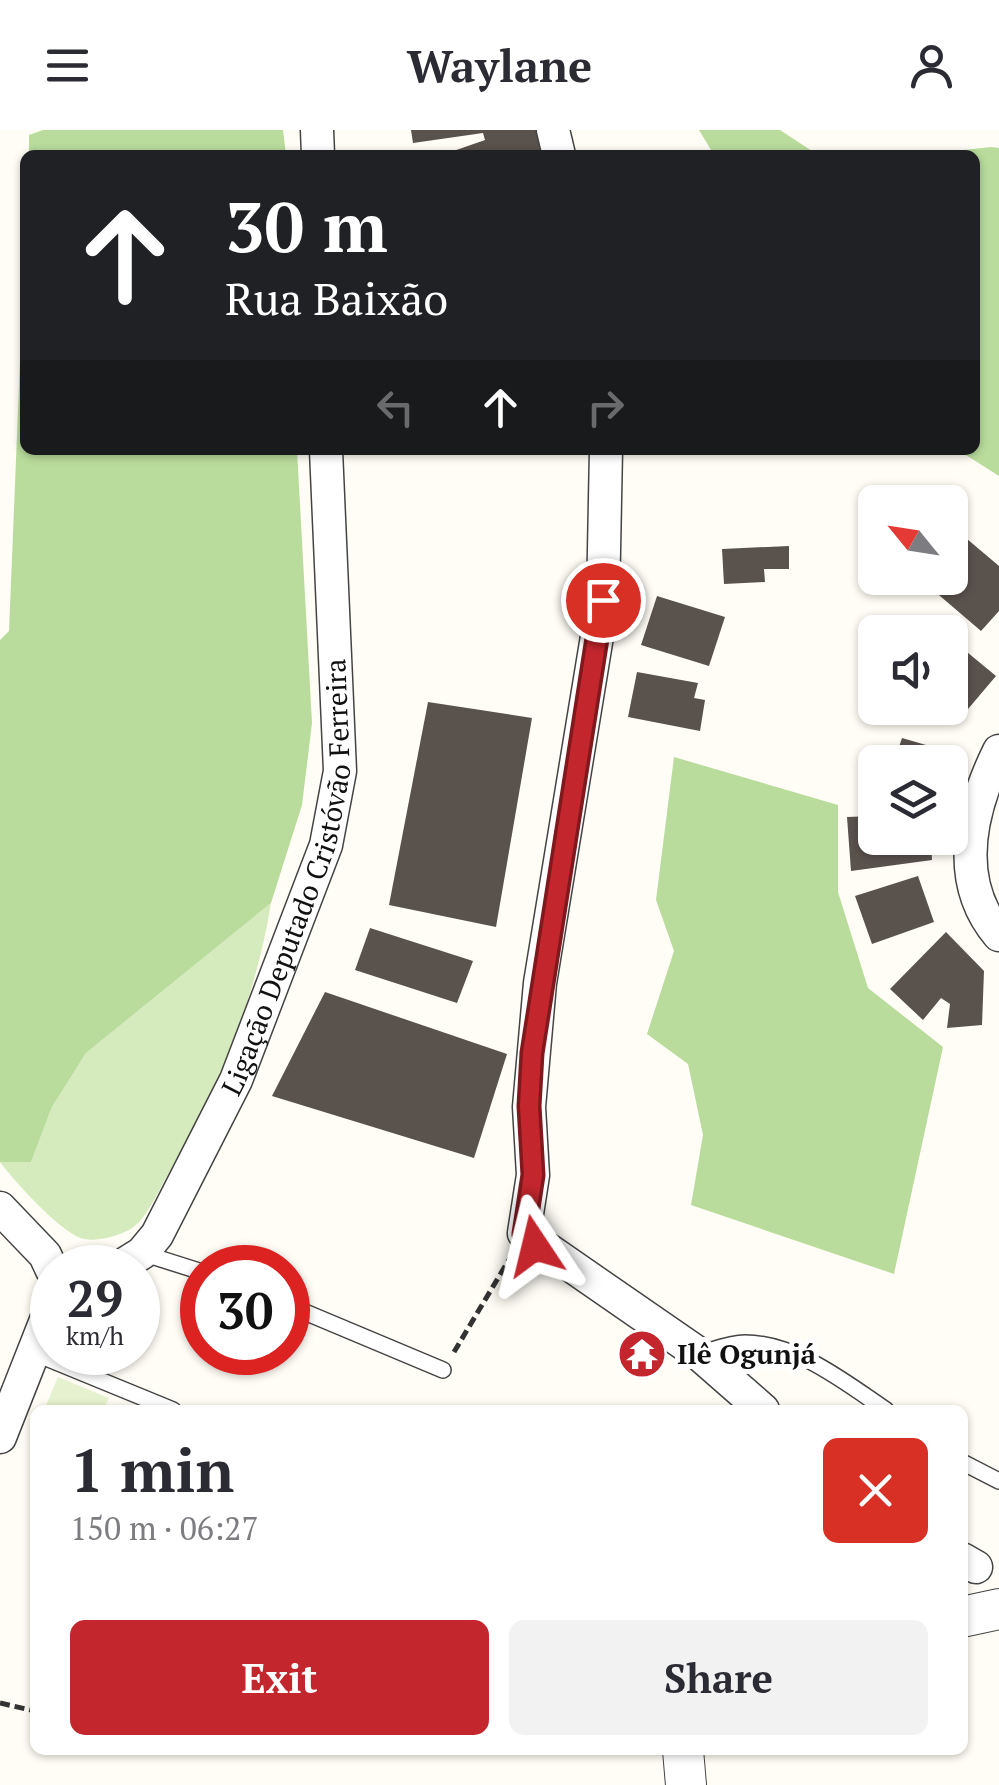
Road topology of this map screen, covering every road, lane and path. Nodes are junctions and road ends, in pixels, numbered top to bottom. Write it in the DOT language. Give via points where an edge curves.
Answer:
graph roads {
  1 [pos="326,455"];
  2 [pos="606,455"];
  3 [pos="999,751"];
  4 [pos="999,935"];
  5 [pos="0,1208"];
  6 [pos="524,1234"];
  7 [pos="35,1245"];
  8 [pos="142,1245"];
  9 [pos="310,1314"];
  10 [pos="699,1354"];
  11 [pos="30,1363"];
  12 [pos="443,1370"];
  13 [pos="88,1375"];
  14 [pos="161,1405"];
  15 [pos="757,1405"];
  16 [pos="878,1405"];
  17 [pos="0,1437"];
  18 [pos="968,1465"];
  19 [pos="999,1480"];
  20 [pos="999,1610"];
  21 [pos="968,1616"];
  22 [pos="0,1703"];
  23 [pos="30,1711"];
  24 [pos="683,1755"];
  25 [pos="686,1785"];
  1 -- 8 [label="street, Ligação Deputado Cristóvão Ferreira" via="340,771 326,845 236,1080 170,1212"];
  2 -- 6 [label="street" via="603,600 540,983 529,1106 533,1175"];
  3 -- 4 [label="street" via="985,780 970,851 981,914"];
  5 -- 7 [label="street"];
  6 -- 10 [label="street"];
  6 -- 12 [label="path"];
  9 -- 12 [label="lane"];
  10 -- 15 [label="street"];
  10 -- 16 [label="lane" via="742,1342 759,1345 816,1366"];
  11 -- 17 [label="street"];
  13 -- 14 [label="lane"];
  18 -- 19 [label="lane"];
  20 -- 21 [label="street"];
  22 -- 23 [label="path"];
  24 -- 25 [label="street"];
}
